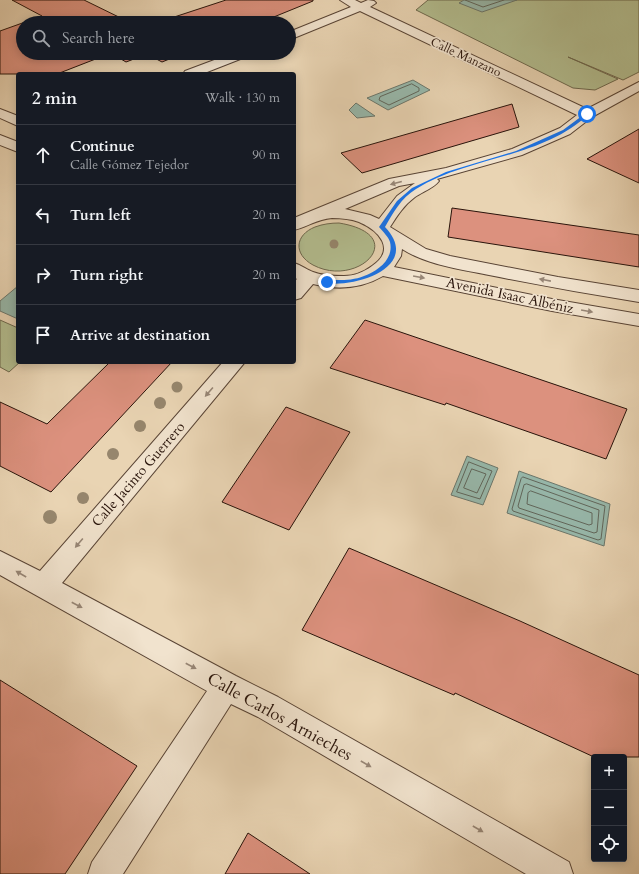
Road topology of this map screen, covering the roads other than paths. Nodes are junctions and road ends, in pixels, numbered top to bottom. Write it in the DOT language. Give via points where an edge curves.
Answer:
graph roads {
  1 [pos="346,0"];
  2 [pos="376,0"];
  3 [pos="360,8"];
  4 [pos="296,33"];
  5 [pos="226,60"];
  6 [pos="195,72"];
  7 [pos="639,86"];
  8 [pos="0,113"];
  9 [pos="587,114"];
  10 [pos="16,121"];
  11 [pos="0,139"];
  12 [pos="16,147"];
  13 [pos="448,172"];
  14 [pos="303,219"];
  15 [pos="385,230"];
  16 [pos="380,270"];
  17 [pos="301,273"];
  18 [pos="296,288"];
  19 [pos="639,296"];
  20 [pos="639,320"];
  21 [pos="233,364"];
  22 [pos="0,562"];
  23 [pos="43,586"];
  24 [pos="226,686"];
  25 [pos="104,874"];
  26 [pos="557,874"];
  1 -- 3 [label="street, Calle Manzano"];
  2 -- 3 [label="street"];
  3 -- 4 [label="street"];
  3 -- 9 [label="street, Calle Manzano"];
  5 -- 6 [label="street"];
  7 -- 9 [label="street"];
  8 -- 10 [label="street"];
  9 -- 13 [label="street" via="565,130 517,152"];
  11 -- 12 [label="street"];
  13 -- 14 [label="street, one-way" via="395,182"];
  13 -- 15 [label="street" via="414,189 398,202"];
  14 -- 15 [label="street, Avenida Isaac Albéniz" via="336,213 353,215 369,219"];
  15 -- 16 [label="street" via="393,243 393,252 389,262"];
  19 -- 15 [label="street, Avenida Isaac Albéniz, one-way" via="449,262 420,253"];
  16 -- 17 [label="street" via="366,278 347,282 327,282"];
  16 -- 20 [label="street, Avenida Isaac Albéniz, one-way"];
  17 -- 18 [label="street"];
  21 -- 23 [label="street, Calle Jacinto Guerrero, one-way"];
  23 -- 22 [label="street, Calle Carlos Arnieches, one-way"];
  23 -- 24 [label="street, Calle Carlos Arnieches, one-way"];
  24 -- 25 [label="street"];
  24 -- 26 [label="street, Calle Carlos Arnieches, one-way" via="268,707"];
}
